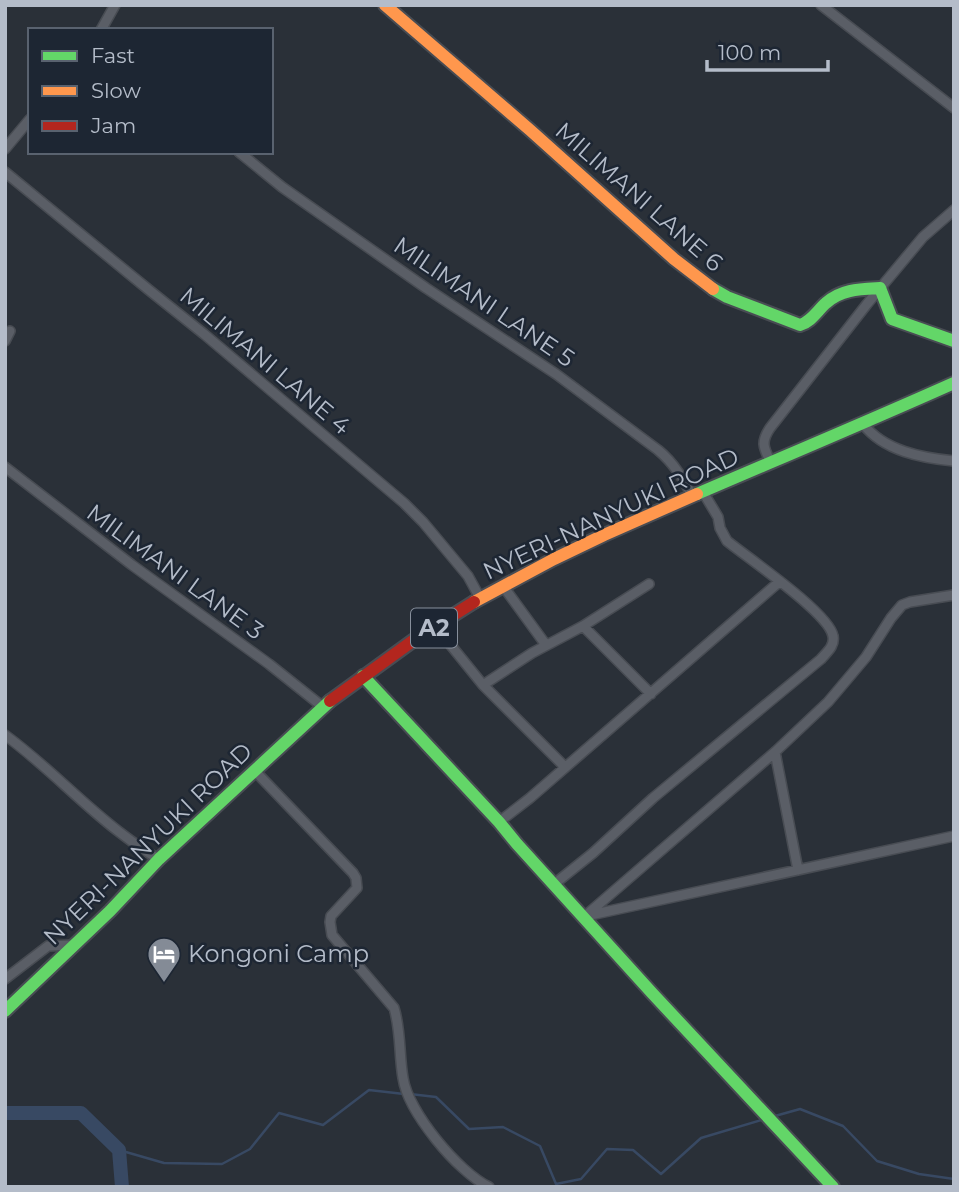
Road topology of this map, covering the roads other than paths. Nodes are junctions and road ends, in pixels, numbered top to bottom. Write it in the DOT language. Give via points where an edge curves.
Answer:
graph roads {
  1 [pos="115,5"];
  2 [pos="385,5"];
  3 [pos="821,5"];
  4 [pos="102,28"];
  5 [pos="954,108"];
  6 [pos="28,121"];
  7 [pos="5,149"];
  8 [pos="241,154"];
  9 [pos="5,172"];
  10 [pos="954,210"];
  11 [pos="880,288"];
  12 [pos="10,331"];
  13 [pos="5,341"];
  14 [pos="954,341"];
  15 [pos="954,383"];
  16 [pos="863,424"];
  17 [pos="954,461"];
  18 [pos="771,463"];
  19 [pos="5,467"];
  20 [pos="698,494"];
  21 [pos="779,582"];
  22 [pos="649,584"];
  23 [pos="503,586"];
  24 [pos="954,595"];
  25 [pos="480,598"];
  26 [pos="583,626"];
  27 [pos="436,627"];
  28 [pos="546,645"];
  29 [pos="363,676"];
  30 [pos="483,685"];
  31 [pos="651,694"];
  32 [pos="323,707"];
  33 [pos="5,735"];
  34 [pos="775,752"];
  35 [pos="565,767"];
  36 [pos="254,770"];
  37 [pos="499,821"];
  38 [pos="954,836"];
  39 [pos="159,859"];
  40 [pos="798,870"];
  41 [pos="553,885"];
  42 [pos="584,917"];
  43 [pos="74,945"];
  44 [pos="5,979"];
  45 [pos="5,1011"];
  46 [pos="489,1187"];
  47 [pos="833,1187"];
  1 -- 4 [label="street"];
  2 -- 11 [label="main road, MILIMANI LANE 6" via="717,292 800,325 834,295"];
  3 -- 5 [label="street"];
  6 -- 7 [label="street"];
  8 -- 20 [label="street, MILIMANI LANE 5" via="282,187 556,374 668,458"];
  9 -- 25 [label="street, MILIMANI LANE 4" via="404,503 468,576"];
  10 -- 11 [label="street" via="923,237"];
  11 -- 14 [label="main road" via="892,319"];
  11 -- 18 [label="street" via="766,433 764,446"];
  12 -- 13 [label="street"];
  15 -- 16 [label="main road, NYERI-NANYUKI ROAD / A2"];
  16 -- 17 [label="street" via="884,443"];
  16 -- 18 [label="main road, NYERI-NANYUKI ROAD / A2"];
  18 -- 20 [label="main road, NYERI-NANYUKI ROAD / A2"];
  19 -- 32 [label="street, MILIMANI LANE 3"];
  20 -- 21 [label="street, MILIMANI LANE 5" via="718,517 727,541"];
  20 -- 23 [label="main road, NYERI-NANYUKI ROAD / A2"];
  21 -- 31 [label="street"];
  21 -- 41 [label="street, MILIMANI LANE 5" via="820,614 832,632 832,646"];
  22 -- 26 [label="street"];
  23 -- 25 [label="main road, NYERI-NANYUKI ROAD / A2"];
  23 -- 28 [label="street"];
  24 -- 34 [label="street" via="902,605 828,702"];
  25 -- 27 [label="main road, NYERI-NANYUKI ROAD / A2"];
  26 -- 28 [label="street"];
  26 -- 31 [label="street"];
  27 -- 29 [label="main road, NYERI-NANYUKI ROAD / A2"];
  27 -- 30 [label="street"];
  28 -- 30 [label="street"];
  29 -- 32 [label="main road, NYERI-NANYUKI ROAD / A2"];
  29 -- 37 [label="main road"];
  30 -- 35 [label="street"];
  31 -- 35 [label="street"];
  32 -- 36 [label="main road, NYERI-NANYUKI ROAD / A2"];
  33 -- 39 [label="street" via="96,814"];
  34 -- 40 [label="street"];
  34 -- 42 [label="street"];
  35 -- 37 [label="street"];
  36 -- 39 [label="main road, NYERI-NANYUKI ROAD / A2"];
  36 -- 46 [label="street" via="356,878 357,888 331,916 332,935 394,1009 402,1077 412,1105 463,1169"];
  37 -- 41 [label="main road"];
  38 -- 40 [label="street"];
  39 -- 43 [label="main road, NYERI-NANYUKI ROAD / A2"];
  40 -- 42 [label="street"];
  41 -- 42 [label="main road"];
  42 -- 47 [label="main road"];
  43 -- 44 [label="street" via="48,946"];
  43 -- 45 [label="main road, NYERI-NANYUKI ROAD / A2"];
}
